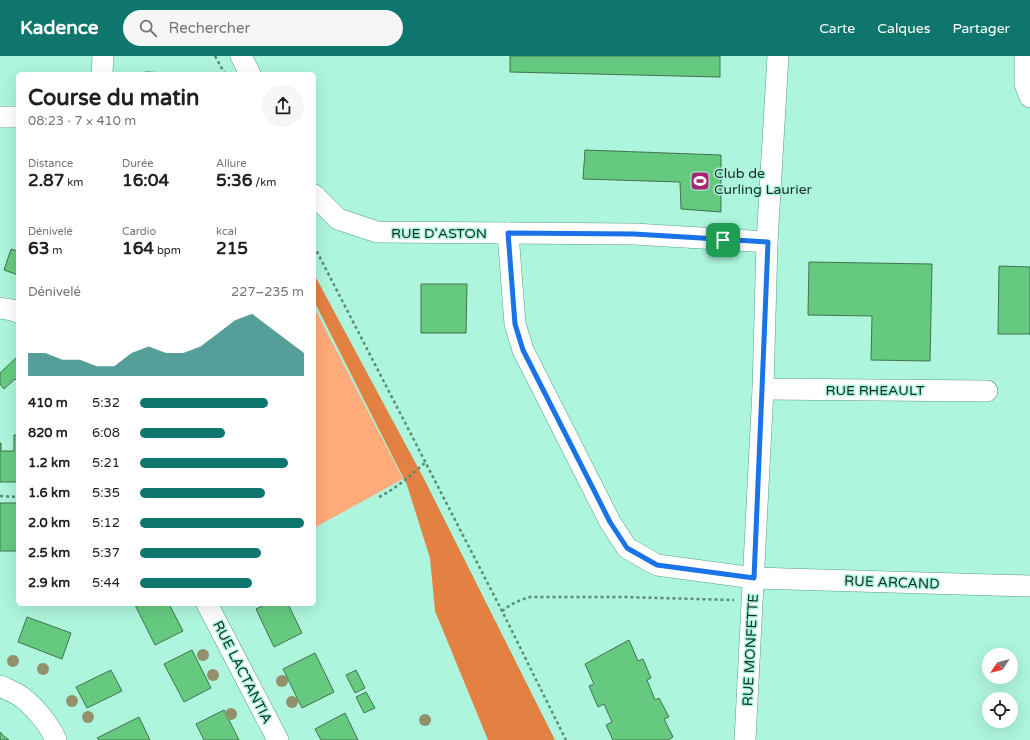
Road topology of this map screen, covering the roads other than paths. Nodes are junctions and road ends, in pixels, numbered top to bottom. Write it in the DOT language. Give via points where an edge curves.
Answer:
graph roads {
  1 [pos="103,56"];
  2 [pos="241,56"];
  3 [pos="778,56"];
  4 [pos="1025,56"];
  5 [pos="102,72"];
  6 [pos="249,72"];
  7 [pos="1030,97"];
  8 [pos="0,117"];
  9 [pos="16,117"];
  10 [pos="316,197"];
  11 [pos="508,233"];
  12 [pos="768,242"];
  13 [pos="0,308"];
  14 [pos="16,311"];
  15 [pos="762,389"];
  16 [pos="986,391"];
  17 [pos="754,578"];
  18 [pos="1030,586"];
  19 [pos="208,606"];
  20 [pos="0,686"];
  21 [pos="56,740"];
  22 [pos="278,740"];
  23 [pos="745,740"];
  1 -- 5 [label="street"];
  2 -- 6 [label="street"];
  3 -- 12 [label="street, RUE MONFETTE"];
  4 -- 7 [label="street" via="1025,84"];
  8 -- 9 [label="street"];
  10 -- 11 [label="street, RUE D'ASTON" via="338,219 377,232"];
  11 -- 12 [label="street, RUE D'ASTON" via="634,234"];
  11 -- 17 [label="street, RUE ARCAND" via="515,324 523,350 610,522 627,548 657,565"];
  12 -- 15 [label="street, RUE MONFETTE"];
  13 -- 14 [label="street"];
  15 -- 16 [label="street, RUE RHEAULT"];
  15 -- 17 [label="street, RUE MONFETTE"];
  17 -- 18 [label="street, RUE ARCAND"];
  17 -- 23 [label="street, RUE MONFETTE"];
  19 -- 22 [label="street, RUE LACTANTIA"];
  20 -- 21 [label="street" via="18,694 36,710"];
}
